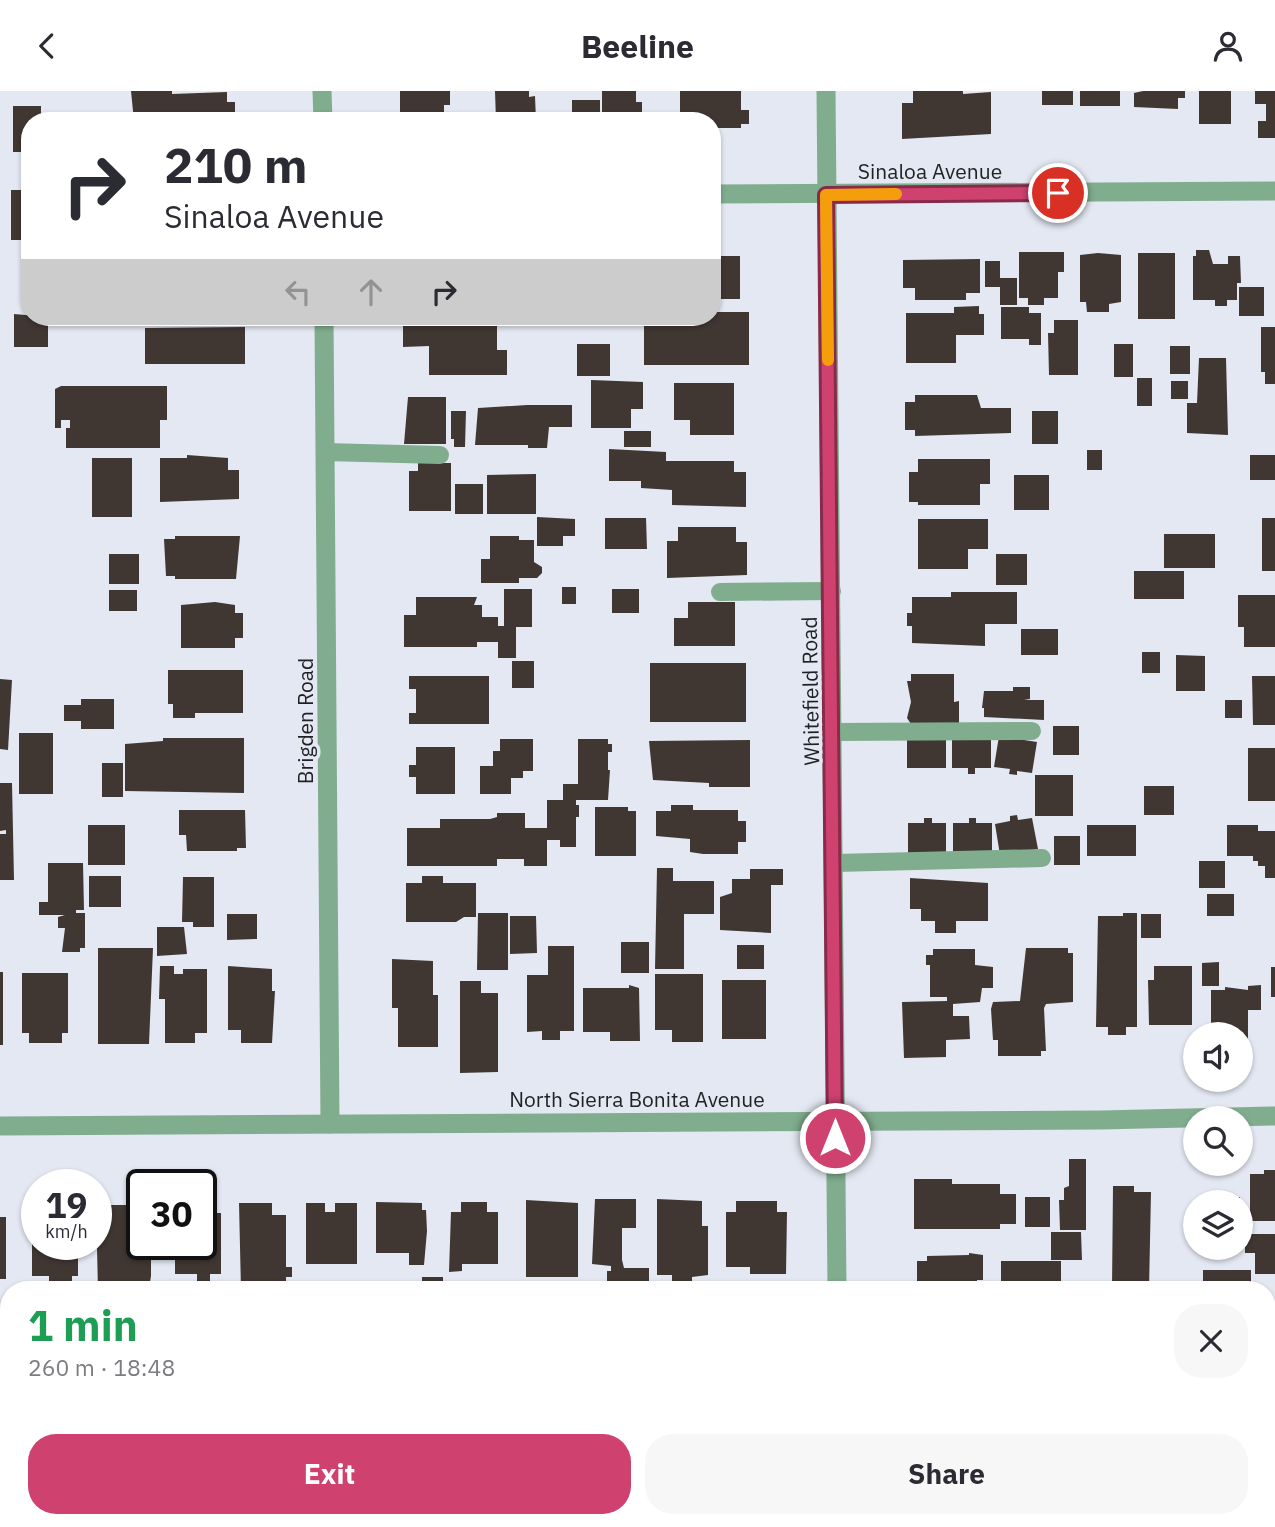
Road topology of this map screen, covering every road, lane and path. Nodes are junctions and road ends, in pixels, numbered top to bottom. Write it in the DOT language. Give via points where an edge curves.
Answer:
graph roads {
  1 [pos="322,91"];
  2 [pos="826,91"];
  3 [pos="323,112"];
  4 [pos="1275,191"];
  5 [pos="721,194"];
  6 [pos="826,195"];
  7 [pos="324,326"];
  8 [pos="325,452"];
  9 [pos="440,455"];
  10 [pos="832,591"];
  11 [pos="720,592"];
  12 [pos="1032,731"];
  13 [pos="833,732"];
  14 [pos="1042,858"];
  15 [pos="835,863"];
  16 [pos="1275,1116"];
  17 [pos="835,1121"];
  18 [pos="330,1125"];
  19 [pos="0,1126"];
  20 [pos="837,1281"];
  1 -- 3 [label="street"];
  2 -- 6 [label="street, Whitefield Road"];
  4 -- 6 [label="street, Sinaloa Avenue"];
  5 -- 6 [label="street, Sinaloa Avenue"];
  6 -- 10 [label="street, Whitefield Road"];
  7 -- 8 [label="street, Brigden Road"];
  8 -- 9 [label="lane"];
  8 -- 18 [label="street, Brigden Road"];
  10 -- 11 [label="lane"];
  10 -- 13 [label="street, Whitefield Road"];
  12 -- 13 [label="lane"];
  13 -- 15 [label="street, Whitefield Road"];
  14 -- 15 [label="lane"];
  15 -- 17 [label="street, Whitefield Road"];
  16 -- 17 [label="street, North Sierra Bonita Avenue"];
  17 -- 18 [label="street, North Sierra Bonita Avenue"];
  17 -- 20 [label="street, Whitefield Road"];
  18 -- 19 [label="street, North Sierra Bonita Avenue"];
}
